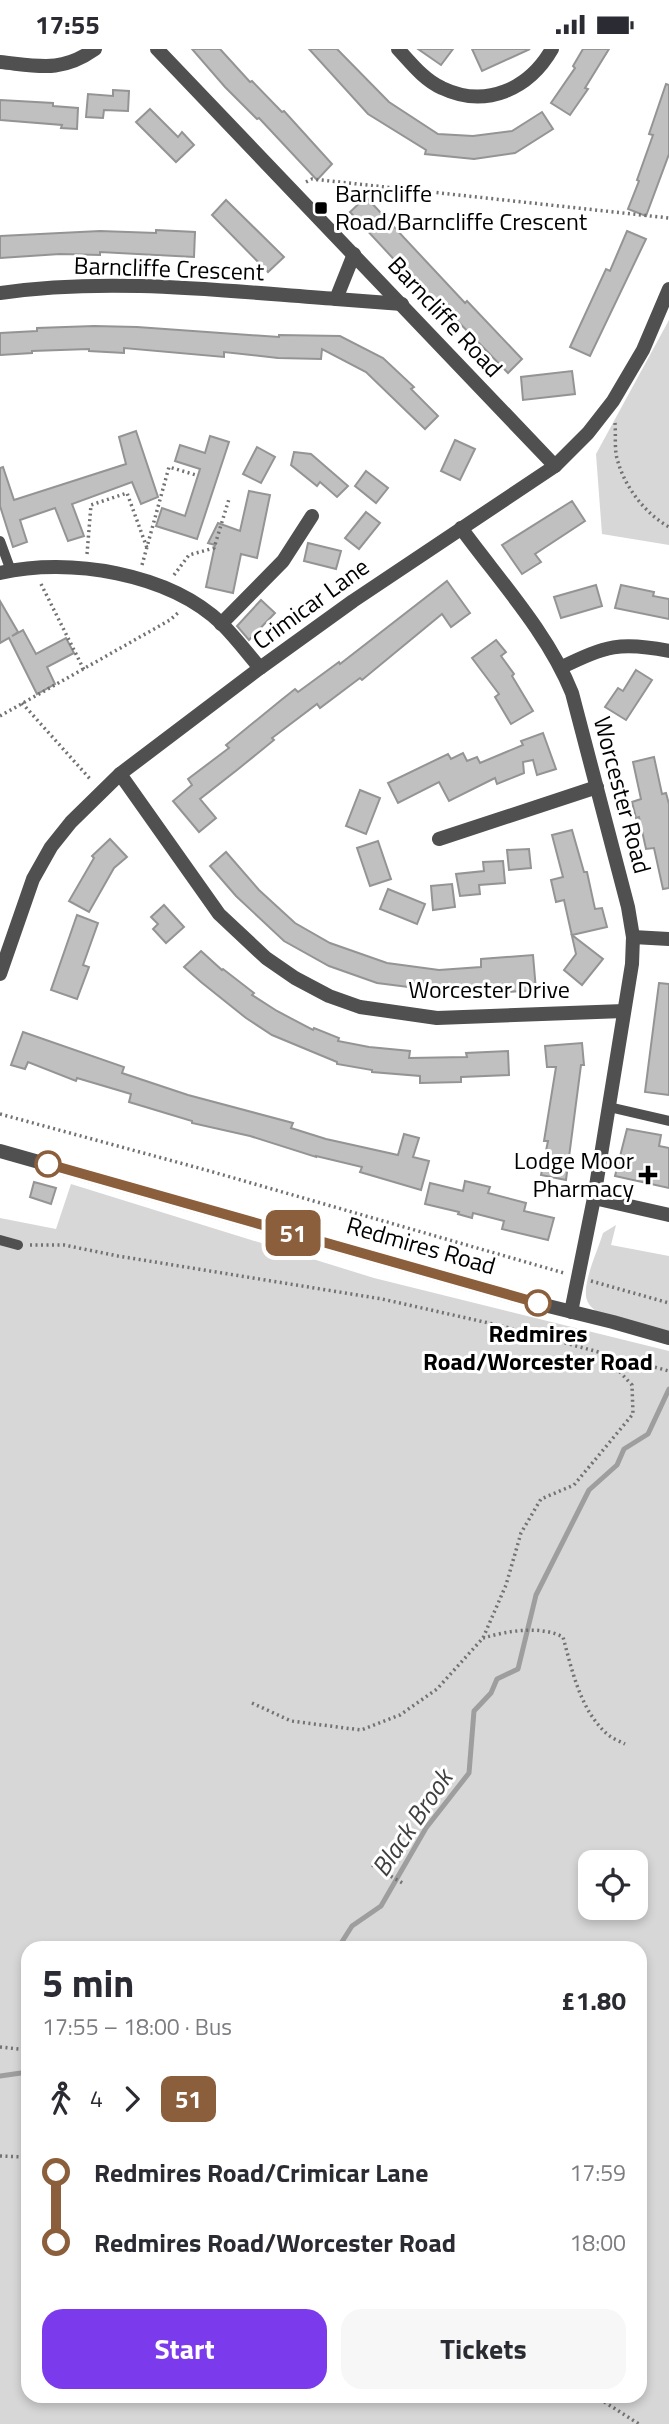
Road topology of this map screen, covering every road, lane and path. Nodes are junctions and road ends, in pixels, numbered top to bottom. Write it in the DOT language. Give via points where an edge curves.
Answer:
graph roads {
  1 [pos="95,49"];
  2 [pos="157,49"];
  3 [pos="398,49"];
  4 [pos="552,49"];
  5 [pos="0,62"];
  6 [pos="290,189"];
  7 [pos="669,218"];
  8 [pos="354,254"];
  9 [pos="669,289"];
  10 [pos="0,293"];
  11 [pos="336,299"];
  12 [pos="402,304"];
  13 [pos="613,401"];
  14 [pos="555,466"];
  15 [pos="196,475"];
  16 [pos="229,499"];
  17 [pos="312,516"];
  18 [pos="669,527"];
  19 [pos="461,528"];
  20 [pos="0,541"];
  21 [pos="147,548"];
  22 [pos="32,568"];
  23 [pos="86,568"];
  24 [pos="5,572"];
  25 [pos="136,580"];
  26 [pos="164,589"];
  27 [pos="187,600"];
  28 [pos="221,624"];
  29 [pos="669,651"];
  30 [pos="562,667"];
  31 [pos="260,669"];
  32 [pos="84,670"];
  33 [pos="22,703"];
  34 [pos="0,716"];
  35 [pos="120,774"];
  36 [pos="597,787"];
  37 [pos="101,792"];
  38 [pos="439,839"];
  39 [pos="633,937"];
  40 [pos="669,939"];
  41 [pos="4,951"];
  42 [pos="0,974"];
  43 [pos="624,1011"];
  44 [pos="609,1107"];
  45 [pos="0,1114"];
  46 [pos="669,1121"];
  47 [pos="0,1151"];
  48 [pos="594,1198"];
  49 [pos="669,1215"];
  50 [pos="0,1240"];
  51 [pos="18,1245"];
  52 [pos="579,1277"];
  53 [pos="669,1303"];
  54 [pos="571,1312"];
  55 [pos="669,1338"];
  56 [pos="601,1352"];
  57 [pos="669,1371"];
  58 [pos="483,1638"];
  59 [pos="252,1703"];
  60 [pos="625,1744"];
  61 [pos="372,1865"];
  62 [pos="404,1884"];
  63 [pos="0,2047"];
  64 [pos="21,2049"];
  65 [pos="0,2156"];
  66 [pos="21,2157"];
  67 [pos="606,2403"];
  68 [pos="639,2424"];
  1 -- 5 [label="street" via="66,65"];
  2 -- 6 [label="street, Barncliffe Road"];
  3 -- 4 [label="street" via="442,88 475,95 501,93 524,83"];
  6 -- 7 [label="path" via="312,179"];
  6 -- 8 [label="street, Barncliffe Road"];
  8 -- 11 [label="street"];
  8 -- 12 [label="street, Barncliffe Road"];
  9 -- 13 [label="street, Crimicar Lane" via="643,350"];
  10 -- 11 [label="street, Barncliffe Crescent" via="98,286"];
  11 -- 12 [label="street, Barncliffe Crescent"];
  12 -- 14 [label="street, Barncliffe Road"];
  13 -- 14 [label="street, Crimicar Lane"];
  13 -- 18 [label="path" via="617,461 653,518"];
  14 -- 19 [label="street, Crimicar Lane"];
  15 -- 21 [label="path" via="169,467"];
  16 -- 26 [label="path" via="214,548 189,555"];
  17 -- 28 [label="street" via="283,561"];
  19 -- 30 [label="street, Worcester Road"];
  19 -- 31 [label="street, Crimicar Lane"];
  20 -- 24 [label="lane"];
  21 -- 23 [label="path" via="127,493 91,505"];
  21 -- 25 [label="path"];
  22 -- 23 [label="street"];
  22 -- 24 [label="street"];
  22 -- 32 [label="path"];
  23 -- 25 [label="street"];
  25 -- 26 [label="street"];
  26 -- 27 [label="street"];
  27 -- 28 [label="street"];
  27 -- 32 [label="path" via="170,620"];
  28 -- 31 [label="street"];
  29 -- 30 [label="street" via="616,645"];
  30 -- 36 [label="street, Worcester Road"];
  31 -- 35 [label="street, Crimicar Lane"];
  32 -- 33 [label="path"];
  33 -- 34 [label="path"];
  33 -- 37 [label="path"];
  35 -- 37 [label="street, Crimicar Lane"];
  35 -- 43 [label="street, Worcester Drive" via="219,913 266,958 330,996 360,1007 437,1018"];
  36 -- 38 [label="street"];
  36 -- 39 [label="street, Worcester Road"];
  37 -- 41 [label="street, Crimicar Lane" via="71,822 42,862"];
  39 -- 40 [label="street"];
  39 -- 43 [label="street, Worcester Road"];
  41 -- 42 [label="street, Crimicar Lane"];
  43 -- 44 [label="street, Worcester Road"];
  44 -- 46 [label="lane"];
  44 -- 48 [label="street, Worcester Road"];
  45 -- 52 [label="path"];
  47 -- 54 [label="street, Redmires Road"];
  48 -- 49 [label="street"];
  48 -- 52 [label="street, Worcester Road"];
  50 -- 51 [label="lane"];
  51 -- 56 [label="path" via="64,1245 382,1299"];
  52 -- 53 [label="path"];
  52 -- 54 [label="street, Worcester Road"];
  54 -- 55 [label="street, Redmires Road"];
  56 -- 57 [label="path"];
  56 -- 58 [label="path" via="632,1385 633,1414 574,1485 541,1499 521,1533 506,1585"];
  58 -- 59 [label="path" via="437,1689 400,1715 361,1730 291,1721"];
  58 -- 60 [label="path" via="505,1631 552,1631 563,1637 586,1708 607,1734"];
  61 -- 62 [label="path"];
  63 -- 64 [label="path"];
  65 -- 66 [label="path"];
  67 -- 68 [label="path"];
}
